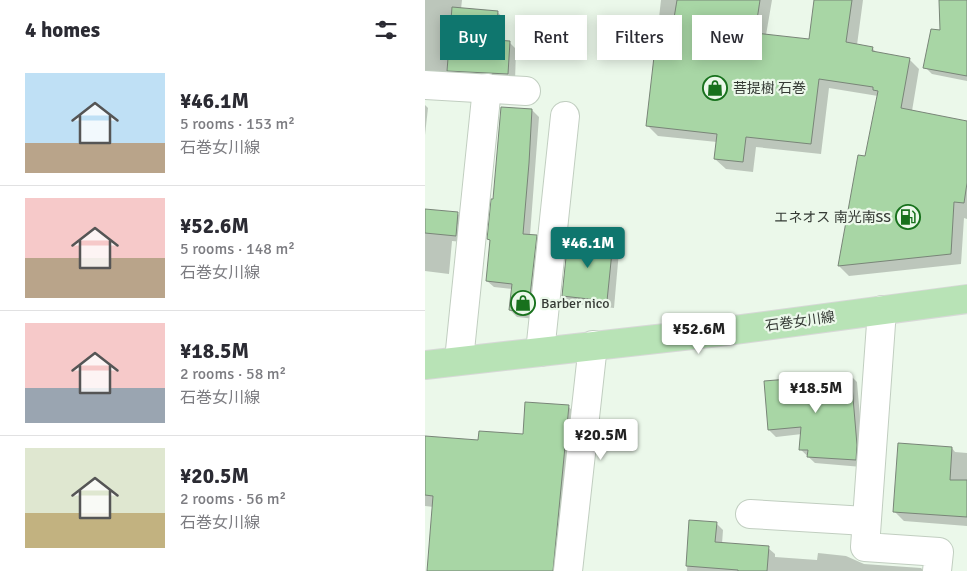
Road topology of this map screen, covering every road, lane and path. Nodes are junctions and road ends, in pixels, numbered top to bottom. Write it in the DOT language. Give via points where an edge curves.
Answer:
graph roads {
  1 [pos="425,85"];
  2 [pos="487,88"];
  3 [pos="526,91"];
  4 [pos="565,116"];
  5 [pos="967,299"];
  6 [pos="882,310"];
  7 [pos="593,346"];
  8 [pos="540,352"];
  9 [pos="459,360"];
  10 [pos="425,365"];
  11 [pos="750,514"];
  12 [pos="866,521"];
  13 [pos="568,571"];
  14 [pos="937,571"];
  1 -- 2 [label="street"];
  2 -- 3 [label="street"];
  2 -- 9 [label="street"];
  4 -- 8 [label="street"];
  5 -- 6 [label="main road, 石巻女川線"];
  6 -- 7 [label="main road, 石巻女川線"];
  6 -- 12 [label="street"];
  7 -- 8 [label="main road, 石巻女川線"];
  7 -- 13 [label="street"];
  8 -- 9 [label="main road, 石巻女川線"];
  9 -- 10 [label="main road, 石巻女川線"];
  11 -- 12 [label="street"];
  12 -- 14 [label="street" via="865,547 939,552"];
}
